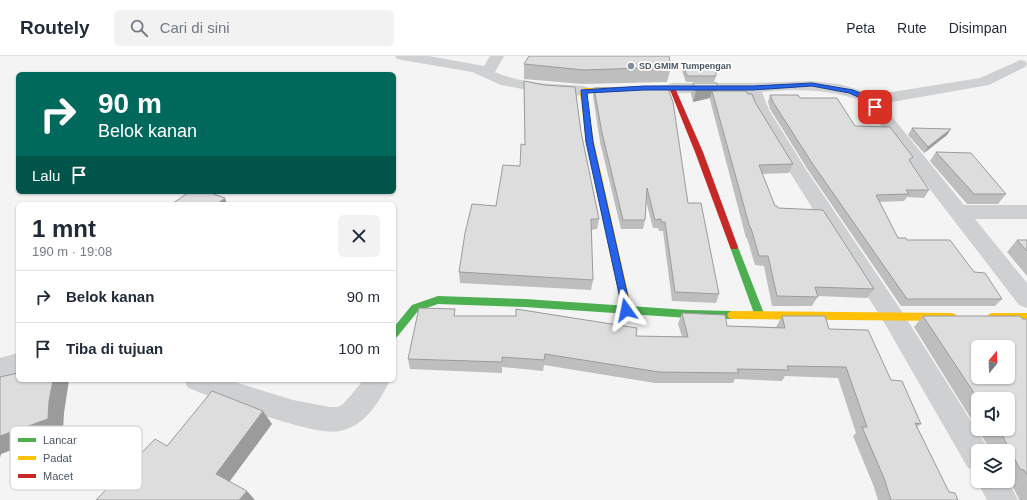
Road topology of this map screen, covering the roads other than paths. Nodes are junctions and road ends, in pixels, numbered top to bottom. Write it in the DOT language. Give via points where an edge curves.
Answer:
graph roads {
  1 [pos="409,56"];
  2 [pos="497,56"];
  3 [pos="1020,64"];
  4 [pos="487,72"];
  5 [pos="672,88"];
  6 [pos="753,88"];
  7 [pos="584,91"];
  8 [pos="868,98"];
  9 [pos="959,212"];
  10 [pos="1027,212"];
  11 [pos="1027,299"];
  12 [pos="626,310"];
  13 [pos="760,316"];
  14 [pos="893,317"];
  15 [pos="964,317"];
  16 [pos="980,317"];
  17 [pos="1027,317"];
  18 [pos="396,332"];
  19 [pos="16,365"];
  20 [pos="0,369"];
  21 [pos="203,382"];
  22 [pos="376,382"];
  23 [pos="971,446"];
  24 [pos="996,488"];
  25 [pos="1004,500"];
  1 -- 4 [label="street"];
  2 -- 4 [label="street"];
  3 -- 8 [label="street" via="984,82 892,97"];
  4 -- 7 [label="street" via="501,80 537,87"];
  5 -- 6 [label="street"];
  5 -- 7 [label="street"];
  5 -- 13 [label="street" via="699,152"];
  6 -- 8 [label="street" via="812,84 838,88"];
  6 -- 14 [label="street" via="761,110 794,164"];
  7 -- 12 [label="street" via="590,142"];
  8 -- 9 [label="street"];
  9 -- 10 [label="street"];
  9 -- 11 [label="street"];
  12 -- 13 [label="street"];
  12 -- 18 [label="street" via="438,300 415,308"];
  13 -- 14 [label="street"];
  14 -- 15 [label="street"];
  14 -- 23 [label="street"];
  16 -- 17 [label="street"];
  19 -- 20 [label="street"];
  21 -- 22 [label="street" via="311,417 339,420 360,407"];
  24 -- 25 [label="street"];
}
